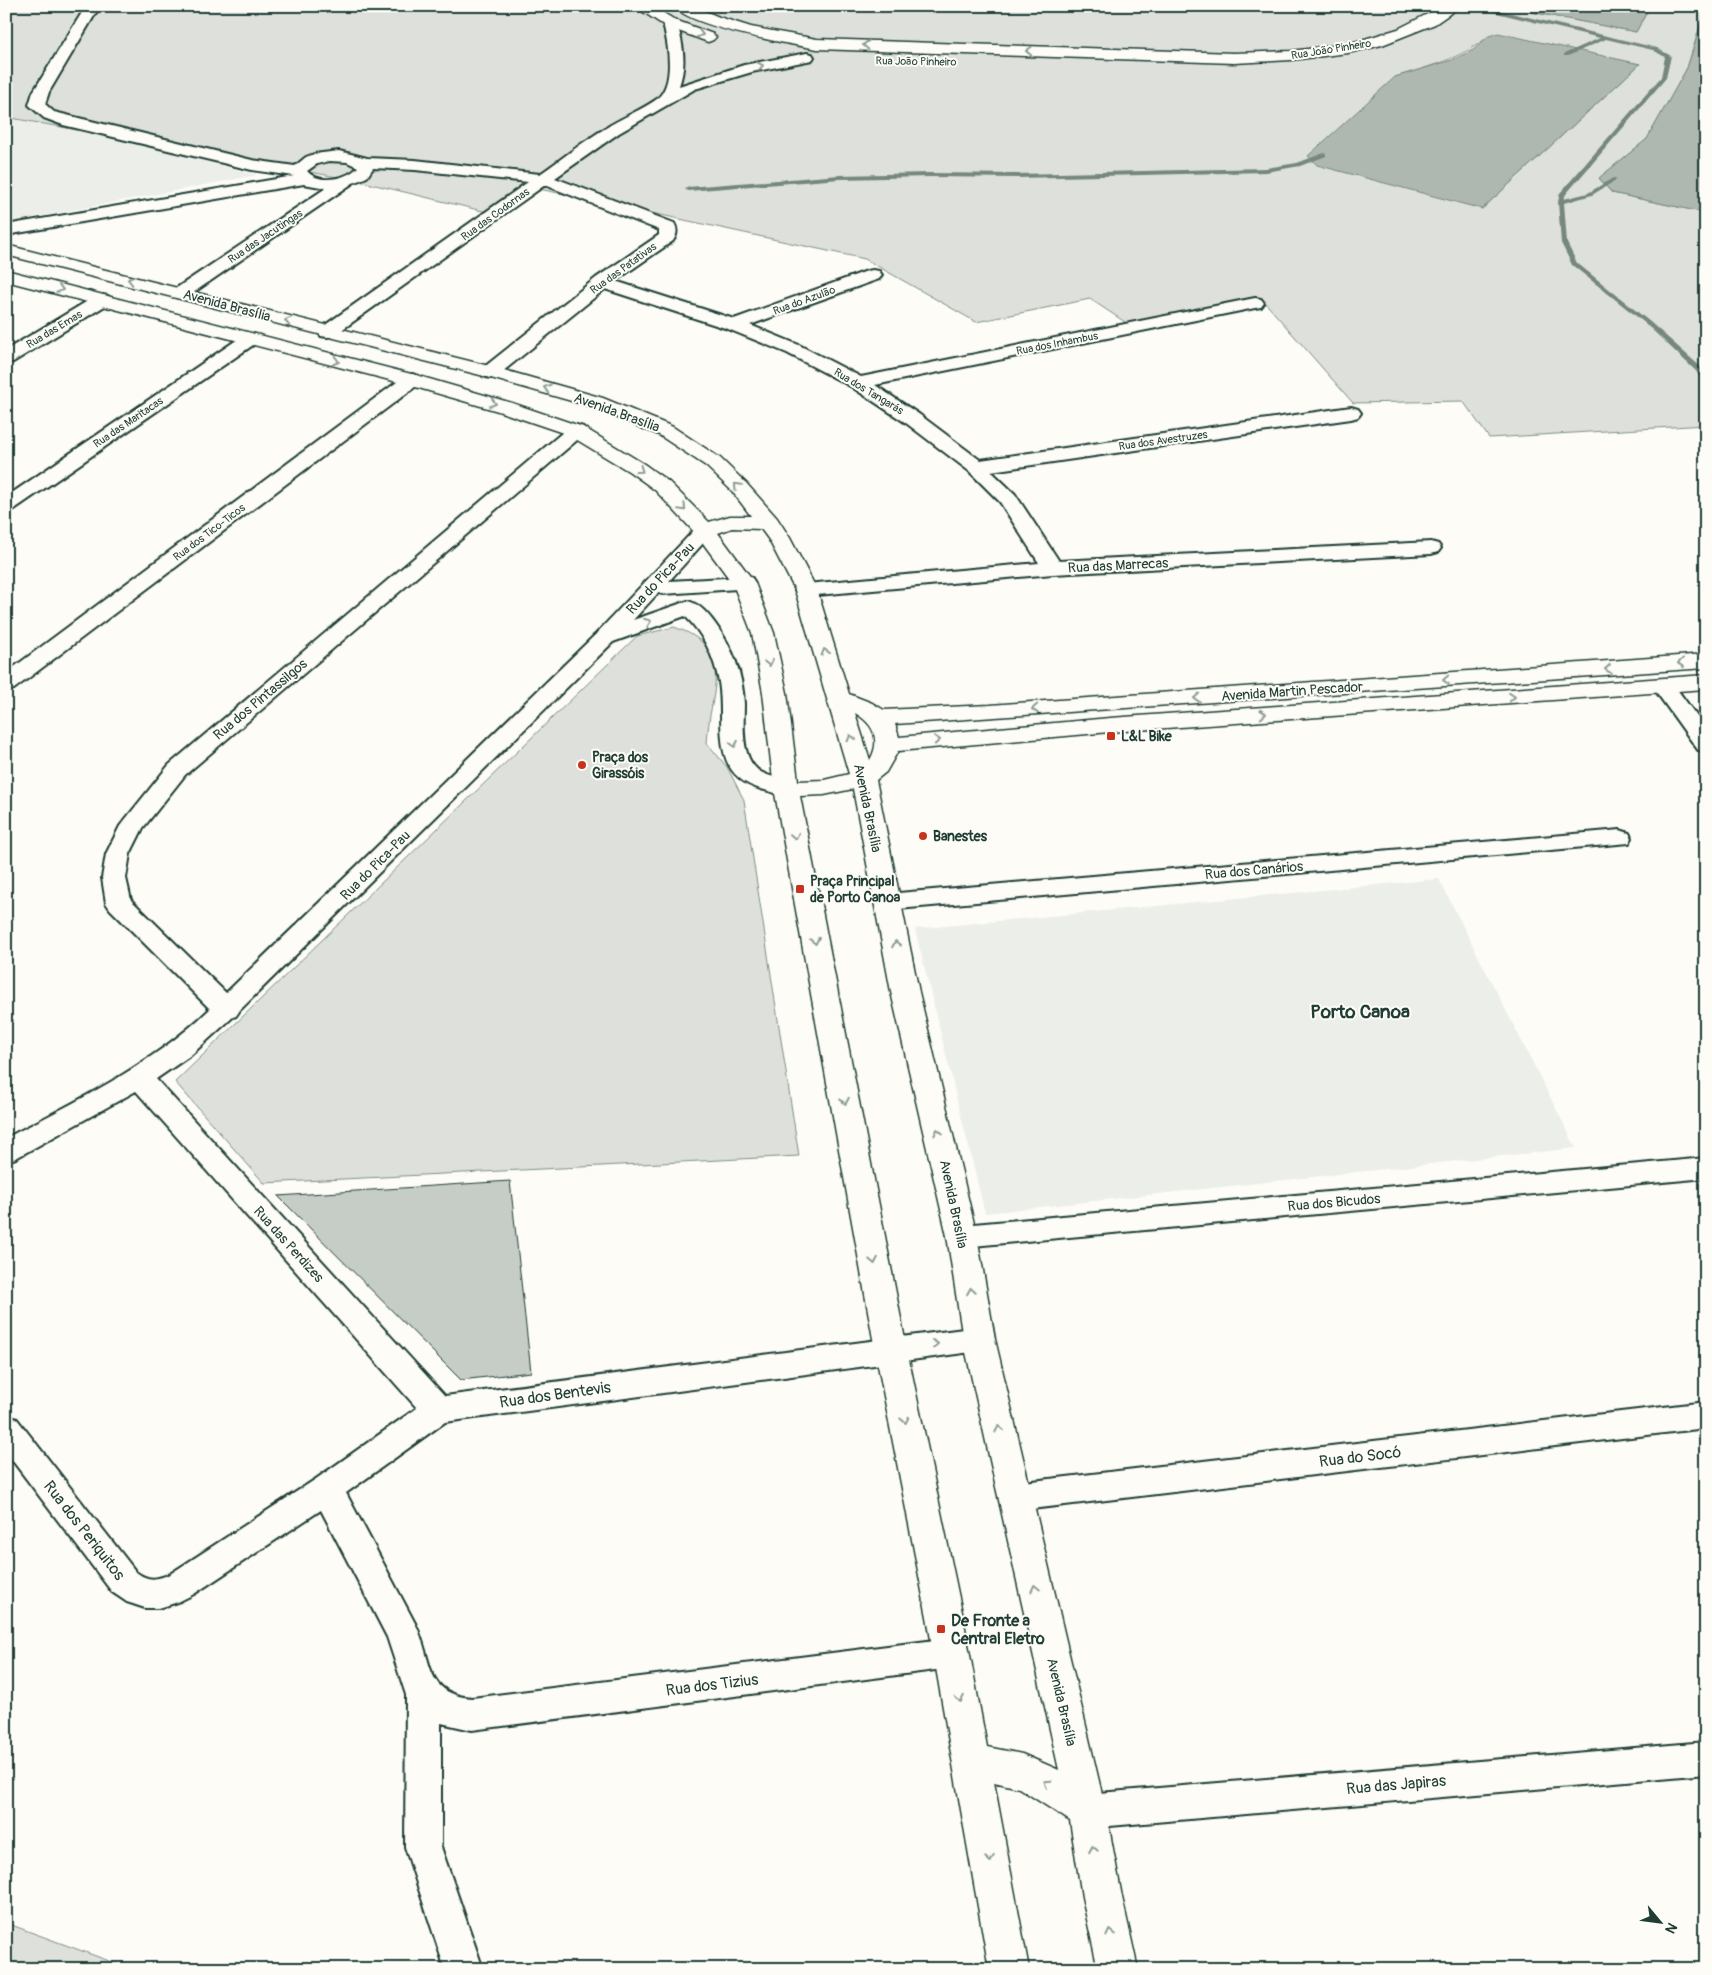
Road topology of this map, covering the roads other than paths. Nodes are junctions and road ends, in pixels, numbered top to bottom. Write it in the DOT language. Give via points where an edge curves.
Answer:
graph roads {
  1 [pos="93,6"];
  2 [pos="640,6"];
  3 [pos="681,6"];
  4 [pos="1454,6"];
  5 [pos="670,23"];
  6 [pos="720,40"];
  7 [pos="761,49"];
  8 [pos="807,57"];
  9 [pos="1200,57"];
  10 [pos="666,101"];
  11 [pos="364,163"];
  12 [pos="302,175"];
  13 [pos="543,179"];
  14 [pos="349,180"];
  15 [pos="6,230"];
  16 [pos="6,250"];
  17 [pos="6,275"];
  18 [pos="873,276"];
  19 [pos="602,282"];
  20 [pos="181,293"];
  21 [pos="102,300"];
  22 [pos="1256,304"];
  23 [pos="238,308"];
  24 [pos="170,317"];
  25 [pos="734,325"];
  26 [pos="327,332"];
  27 [pos="250,339"];
  28 [pos="304,352"];
  29 [pos="6,358"];
  30 [pos="490,372"];
  31 [pos="412,380"];
  32 [pos="859,383"];
  33 [pos="1351,413"];
  34 [pos="576,431"];
  35 [pos="976,467"];
  36 [pos="6,506"];
  37 [pos="769,523"];
  38 [pos="705,530"];
  39 [pos="1432,548"];
  40 [pos="1053,568"];
  41 [pos="744,583"];
  42 [pos="659,586"];
  43 [pos="806,590"];
  44 [pos="688,608"];
  45 [pos="603,640"];
  46 [pos="1706,661"];
  47 [pos="1706,682"];
  48 [pos="6,684"];
  49 [pos="1663,686"];
  50 [pos="839,698"];
  51 [pos="878,718"];
  52 [pos="888,744"];
  53 [pos="1706,745"];
  54 [pos="863,778"];
  55 [pos="786,788"];
  56 [pos="1620,838"];
  57 [pos="887,902"];
  58 [pos="227,1010"];
  59 [pos="140,1078"];
  60 [pos="6,1151"];
  61 [pos="1706,1168"];
  62 [pos="962,1236"];
  63 [pos="979,1340"];
  64 [pos="891,1350"];
  65 [pos="438,1410"];
  66 [pos="1706,1416"];
  67 [pos="6,1428"];
  68 [pos="326,1489"];
  69 [pos="1014,1498"];
  70 [pos="182,1584"];
  71 [pos="951,1653"];
  72 [pos="424,1693"];
  73 [pos="1706,1758"];
  74 [pos="972,1762"];
  75 [pos="1087,1811"];
  76 [pos="464,1969"];
  77 [pos="1009,1969"];
  78 [pos="1118,1969"];
  1 -- 12 [label="street" via="41,92 37,105 41,110 63,120"];
  2 -- 5 [label="street"];
  9 -- 3 [label="street, Rua João Pinheiro, one-way" via="817,44 720,23"];
  4 -- 9 [label="street, Rua João Pinheiro" via="1403,34 1346,48 1280,57"];
  5 -- 6 [label="street, one-way"];
  5 -- 10 [label="street" via="677,44 678,66"];
  7 -- 8 [label="street, Rua João Pinheiro"];
  8 -- 9 [label="street, Rua João Pinheiro" via="1094,64"];
  10 -- 8 [label="street, Rua das Codornas, one-way" via="690,86 724,75"];
  10 -- 13 [label="street, Rua das Codornas" via="613,130"];
  11 -- 12 [label="street" via="350,157 328,156 308,162"];
  11 -- 13 [label="street" via="415,165"];
  11 -- 14 [label="street, Rua das Jacutingas" via="364,172"];
  12 -- 14 [label="street" via="325,183"];
  12 -- 15 [label="street"];
  13 -- 19 [label="street, Rua das Patativas" via="668,227 667,237"];
  13 -- 26 [label="street, Rua das Codornas"];
  14 -- 20 [label="street, Rua das Jacutingas"];
  20 -- 16 [label="street, Avenida Brasília, one-way"];
  17 -- 21 [label="street, Avenida Brasília, one-way"];
  18 -- 25 [label="street, Rua do Azulão"];
  19 -- 25 [label="street, Rua dos Tangarás"];
  19 -- 30 [label="street, Rua das Patativas"];
  20 -- 23 [label="street, Avenida Brasília"];
  21 -- 24 [label="street, Avenida Brasília"];
  21 -- 29 [label="street, Rua das Emas"];
  22 -- 32 [label="street, Rua dos Inhambus"];
  23 -- 24 [label="street" via="210,316"];
  26 -- 23 [label="street, Avenida Brasília, one-way"];
  24 -- 27 [label="street, Avenida Brasília"];
  25 -- 32 [label="street, Rua dos Tangarás"];
  26 -- 28 [label="street"];
  26 -- 30 [label="street, Avenida Brasília"];
  27 -- 28 [label="street, Avenida Brasília"];
  27 -- 36 [label="street, Rua das Maritacas"];
  28 -- 31 [label="street, Avenida Brasília, one-way"];
  37 -- 30 [label="street, Avenida Brasília, one-way" via="713,462 666,431 596,402"];
  31 -- 34 [label="street, Avenida Brasília, one-way"];
  31 -- 48 [label="street, Rua dos Tico-Ticos"];
  32 -- 35 [label="street, Rua dos Tangarás" via="913,418"];
  33 -- 35 [label="street, Rua dos Avestruzes"];
  34 -- 38 [label="street, Avenida Brasília, one-way" via="662,486"];
  34 -- 58 [label="street, Rua dos Pintassilgos" via="177,770 132,826 118,854 114,878 119,903"];
  35 -- 40 [label="street, Rua dos Tangarás" via="1008,498"];
  37 -- 38 [label="street" via="730,522"];
  37 -- 43 [label="street, Avenida Brasília"];
  38 -- 41 [label="street, Avenida Brasília"];
  38 -- 42 [label="street, Rua do Pica-Pau"];
  39 -- 40 [label="street, Rua das Marrecas"];
  40 -- 43 [label="street, Rua das Marrecas"];
  41 -- 42 [label="street"];
  41 -- 55 [label="street, Avenida Brasília, one-way" via="763,634 775,693"];
  42 -- 44 [label="street"];
  42 -- 45 [label="street, Rua do Pica-Pau"];
  50 -- 43 [label="street, Avenida Brasília, one-way"];
  45 -- 44 [label="street, one-way"];
  44 -- 55 [label="street, one-way" via="704,620 714,634 724,662 732,695 733,742 739,763 756,779"];
  45 -- 58 [label="street, Rua do Pica-Pau"];
  46 -- 51 [label="street, Avenida Martin Pescador, one-way"];
  47 -- 49 [label="street, Avenida Martin Pescador"];
  52 -- 49 [label="street, Avenida Martin Pescador, one-way"];
  49 -- 53 [label="street"];
  50 -- 51 [label="street"];
  54 -- 50 [label="street, Avenida Brasília, one-way"];
  51 -- 52 [label="street" via="888,736"];
  52 -- 54 [label="street" via="882,762"];
  54 -- 55 [label="street" via="825,787"];
  54 -- 57 [label="street, Avenida Brasília"];
  55 -- 64 [label="street, Avenida Brasília, one-way"];
  56 -- 57 [label="street, Rua dos Canários"];
  62 -- 57 [label="street, Avenida Brasília, one-way"];
  58 -- 59 [label="street, Rua do Pica-Pau" via="176,1054"];
  59 -- 60 [label="street, Rua do Pica-Pau"];
  59 -- 65 [label="street, Rua das Perdizes"];
  61 -- 62 [label="street, Rua dos Bicudos"];
  63 -- 62 [label="street, Avenida Brasília, one-way"];
  64 -- 63 [label="street, Rua dos Bentevis, one-way"];
  69 -- 63 [label="street, Avenida Brasília, one-way"];
  64 -- 65 [label="street, Rua dos Bentevis"];
  64 -- 71 [label="street, Avenida Brasília, one-way"];
  65 -- 68 [label="street, Rua dos Bentevis"];
  66 -- 69 [label="street, Rua do Socó"];
  67 -- 70 [label="street, Rua dos Periquitos" via="124,1582 142,1595"];
  68 -- 70 [label="street, Rua dos Bentevis"];
  68 -- 72 [label="street" via="405,1639"];
  75 -- 69 [label="street, Avenida Brasília, one-way"];
  71 -- 72 [label="street, Rua dos Tizius" via="472,1714 449,1711"];
  71 -- 74 [label="street, Avenida Brasília, one-way"];
  72 -- 76 [label="street" via="423,1847"];
  73 -- 75 [label="street, Rua das Japiras"];
  75 -- 74 [label="street, one-way" via="1024,1772"];
  74 -- 77 [label="street, Avenida Brasília, one-way"];
  78 -- 75 [label="street, Avenida Brasília, one-way"];
}
